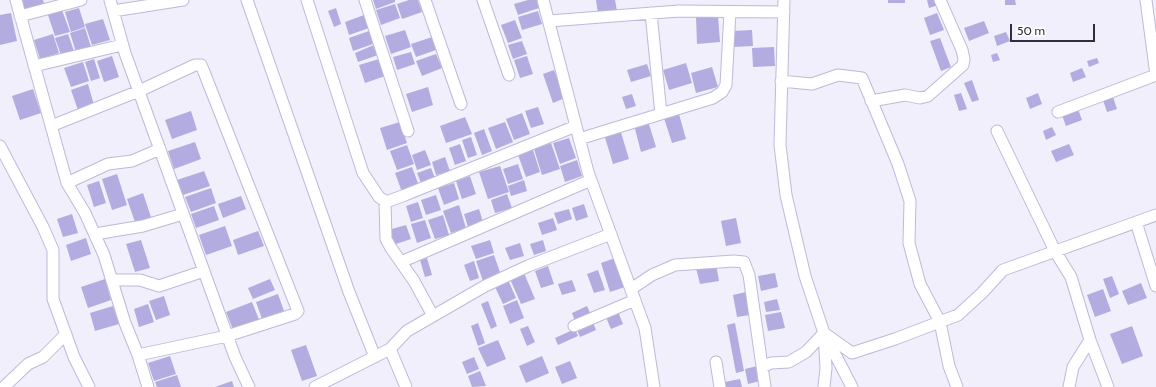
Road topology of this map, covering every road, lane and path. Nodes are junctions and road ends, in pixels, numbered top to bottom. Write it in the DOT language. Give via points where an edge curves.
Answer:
graph roads {
  1 [pos="16,0"];
  2 [pos="81,0"];
  3 [pos="183,0"];
  4 [pos="247,0"];
  5 [pos="307,0"];
  6 [pos="365,0"];
  7 [pos="424,0"];
  8 [pos="482,0"];
  9 [pos="543,0"];
  10 [pos="784,0"];
  11 [pos="940,0"];
  12 [pos="1146,0"];
  13 [pos="111,5"];
  14 [pos="730,12"];
  15 [pos="784,12"];
  16 [pos="651,13"];
  17 [pos="20,16"];
  18 [pos="548,21"];
  19 [pos="122,45"];
  20 [pos="34,66"];
  21 [pos="510,75"];
  22 [pos="1156,75"];
  23 [pos="781,81"];
  24 [pos="139,92"];
  25 [pos="871,100"];
  26 [pos="461,104"];
  27 [pos="1058,112"];
  28 [pos="661,114"];
  29 [pos="51,126"];
  30 [pos="576,126"];
  31 [pos="408,131"];
  32 [pos="997,131"];
  33 [pos="579,139"];
  34 [pos="0,146"];
  35 [pos="160,150"];
  36 [pos="591,180"];
  37 [pos="67,183"];
  38 [pos="385,201"];
  39 [pos="183,214"];
  40 [pos="1156,215"];
  41 [pos="1136,222"];
  42 [pos="95,234"];
  43 [pos="611,234"];
  44 [pos="1055,251"];
  45 [pos="401,262"];
  46 [pos="204,271"];
  47 [pos="112,280"];
  48 [pos="1156,286"];
  49 [pos="631,289"];
  50 [pos="635,300"];
  51 [pos="433,316"];
  52 [pos="940,322"];
  53 [pos="574,326"];
  54 [pos="824,332"];
  55 [pos="66,334"];
  56 [pos="227,336"];
  57 [pos="1090,340"];
  58 [pos="390,349"];
  59 [pos="138,355"];
  60 [pos="375,357"];
  61 [pos="716,362"];
  62 [pos="762,367"];
  63 [pos="4,387"];
  64 [pos="89,387"];
  65 [pos="148,387"];
  66 [pos="249,387"];
  67 [pos="315,387"];
  68 [pos="406,387"];
  69 [pos="654,387"];
  70 [pos="720,387"];
  71 [pos="765,387"];
  72 [pos="824,387"];
  73 [pos="852,387"];
  74 [pos="958,387"];
  75 [pos="1068,387"];
  76 [pos="1108,387"];
  1 -- 17 [label="street"];
  2 -- 17 [label="street"];
  3 -- 13 [label="street"];
  4 -- 60 [label="street" via="346,284"];
  5 -- 38 [label="street" via="363,173 379,197"];
  6 -- 31 [label="street"];
  7 -- 26 [label="street"];
  8 -- 21 [label="street"];
  9 -- 18 [label="street"];
  10 -- 15 [label="street"];
  11 -- 25 [label="street" via="962,50 963,66 928,96 920,98 905,95"];
  12 -- 22 [label="street"];
  13 -- 19 [label="street"];
  14 -- 15 [label="street"];
  14 -- 16 [label="street"];
  14 -- 28 [label="street" via="726,85 722,92 713,98"];
  15 -- 23 [label="street"];
  16 -- 18 [label="street"];
  16 -- 28 [label="street"];
  17 -- 20 [label="street"];
  18 -- 30 [label="street"];
  19 -- 20 [label="street"];
  19 -- 24 [label="street"];
  20 -- 29 [label="street"];
  22 -- 27 [label="street"];
  23 -- 25 [label="street" via="812,84 838,76 862,78"];
  23 -- 54 [label="street" via="780,145 786,196 805,276"];
  24 -- 29 [label="street"];
  24 -- 35 [label="street"];
  24 -- 56 [label="street" via="195,65 201,65 296,305 298,311 295,314"];
  25 -- 52 [label="street" via="898,164 910,201 909,243 920,284"];
  28 -- 33 [label="street"];
  29 -- 37 [label="street"];
  30 -- 33 [label="street"];
  30 -- 38 [label="street"];
  32 -- 44 [label="street"];
  33 -- 36 [label="street"];
  34 -- 55 [label="street" via="53,250 53,299"];
  35 -- 37 [label="street" via="132,161 108,164"];
  35 -- 39 [label="street"];
  36 -- 43 [label="street"];
  36 -- 45 [label="street"];
  37 -- 42 [label="street"];
  38 -- 45 [label="street" via="386,239"];
  39 -- 42 [label="street" via="144,226"];
  39 -- 46 [label="street"];
  40 -- 41 [label="street"];
  41 -- 44 [label="street"];
  41 -- 48 [label="street"];
  42 -- 47 [label="street"];
  43 -- 49 [label="street"];
  43 -- 51 [label="street" via="528,266 485,286"];
  44 -- 52 [label="street" via="1003,270 958,315"];
  44 -- 57 [label="street" via="1071,278"];
  45 -- 51 [label="street"];
  46 -- 47 [label="street" via="158,286 140,280"];
  46 -- 56 [label="street"];
  47 -- 59 [label="street"];
  49 -- 50 [label="street"];
  49 -- 62 [label="street" via="652,275 675,265 744,262 749,275"];
  50 -- 53 [label="street"];
  50 -- 69 [label="street" via="645,328"];
  51 -- 58 [label="street" via="407,331"];
  52 -- 54 [label="street" via="852,353"];
  52 -- 74 [label="street" via="949,366"];
  54 -- 62 [label="street" via="806,352 789,362 771,363"];
  54 -- 72 [label="street"];
  54 -- 73 [label="street"];
  55 -- 63 [label="street"];
  55 -- 64 [label="street"];
  56 -- 59 [label="street"];
  56 -- 66 [label="street"];
  57 -- 75 [label="street" via="1073,367"];
  57 -- 76 [label="street"];
  58 -- 60 [label="street"];
  58 -- 68 [label="street"];
  59 -- 65 [label="street"];
  60 -- 67 [label="street"];
  61 -- 70 [label="street"];
  62 -- 71 [label="street"];
}
